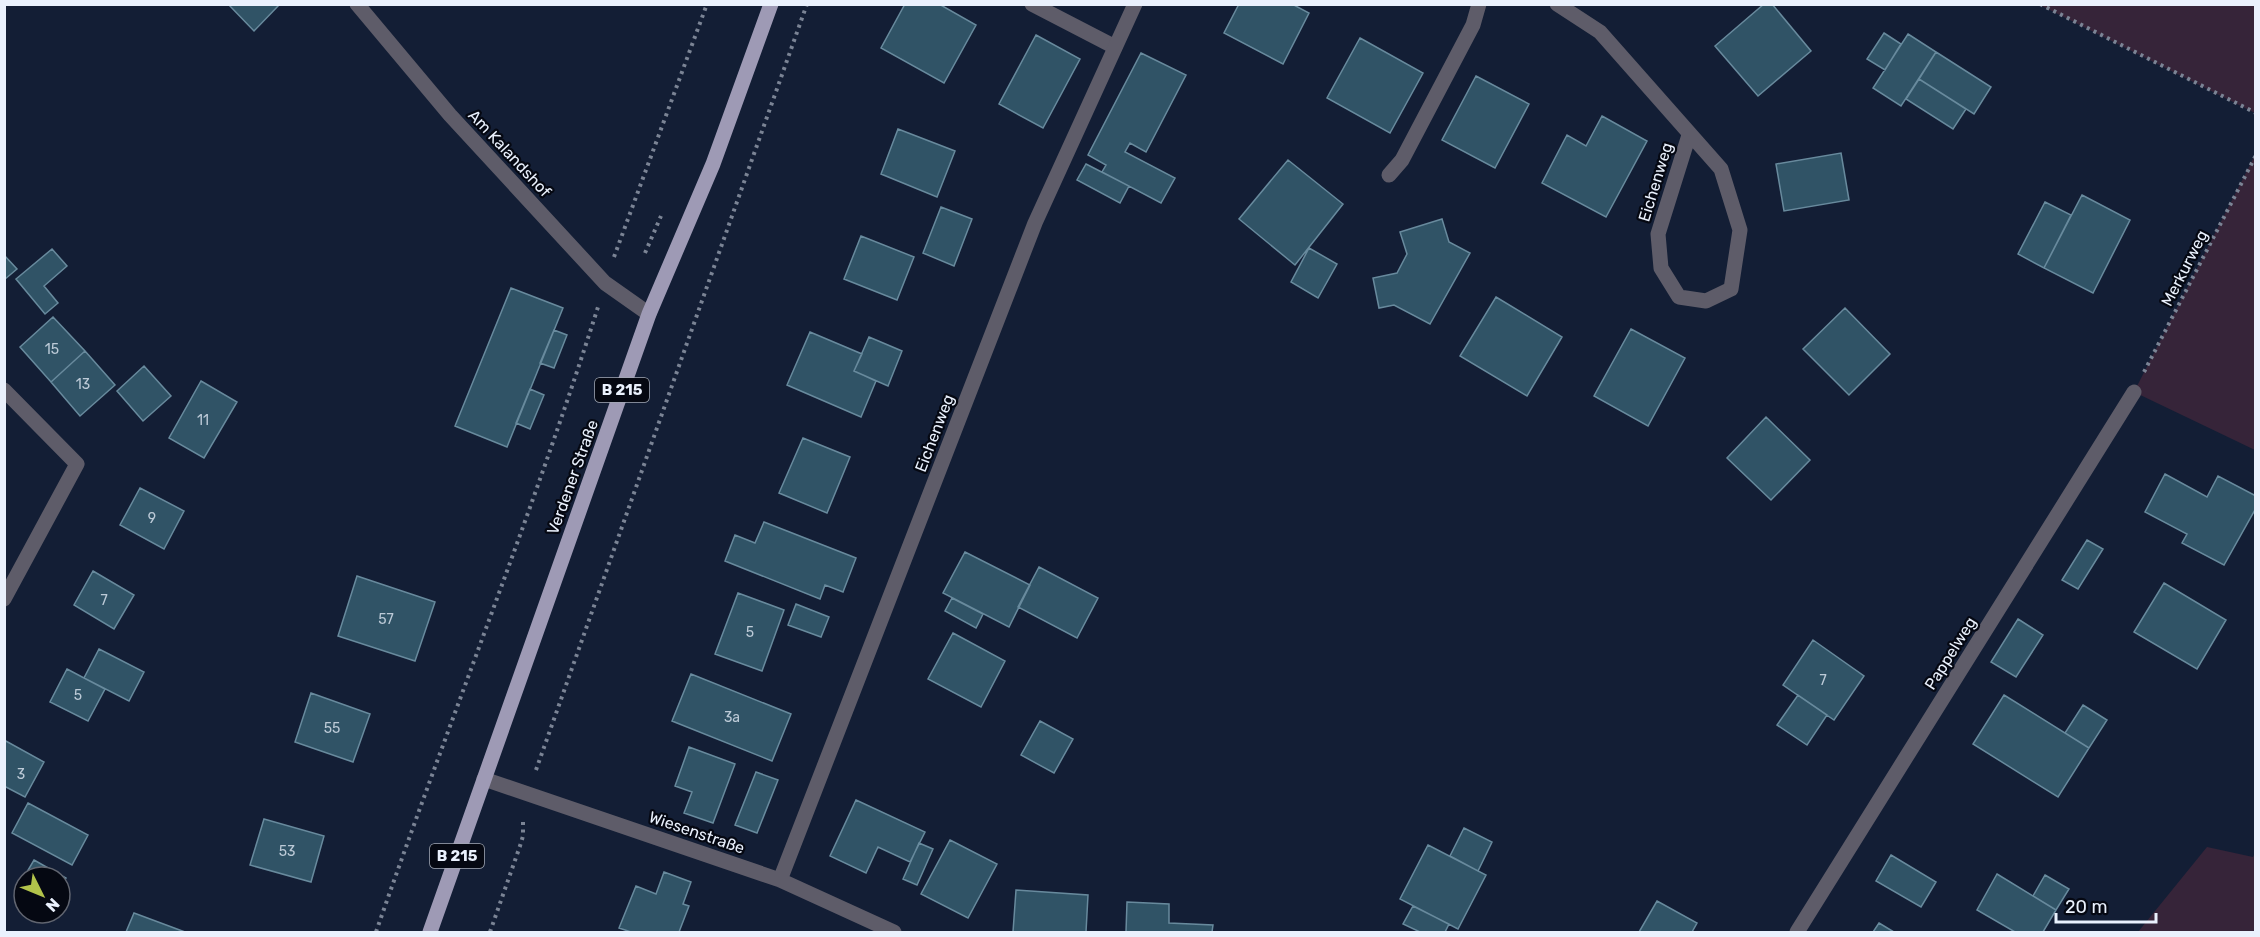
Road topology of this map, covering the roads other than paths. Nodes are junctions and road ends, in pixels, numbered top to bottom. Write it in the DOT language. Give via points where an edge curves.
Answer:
graph roads {
  1 [pos="357,4"];
  2 [pos="771,4"];
  3 [pos="1032,4"];
  4 [pos="1135,4"];
  5 [pos="1479,4"];
  6 [pos="1557,4"];
  7 [pos="1115,47"];
  8 [pos="1689,135"];
  9 [pos="1389,175"];
  10 [pos="649,314"];
  11 [pos="4,390"];
  12 [pos="2134,392"];
  13 [pos="4,599"];
  14 [pos="484,779"];
  15 [pos="780,880"];
  16 [pos="430,933"];
  17 [pos="894,933"];
  18 [pos="1797,933"];
  1 -- 10 [label="street, Am Kalandshof" via="450,114 605,283"];
  2 -- 10 [label="main road, Verdener Straße / B 215" via="713,164"];
  3 -- 7 [label="street"];
  4 -- 7 [label="street, Eichenweg"];
  5 -- 9 [label="street" via="1473,25 1402,160"];
  6 -- 8 [label="street, Eichenweg" via="1600,32"];
  7 -- 15 [label="street, Eichenweg" via="1035,223"];
  8 -- 8 [label="street, Eichenweg" via="1658,234 1661,268 1679,297 1706,302 1731,289 1740,230 1721,169"];
  10 -- 14 [label="main road, Verdener Straße / B 215"];
  11 -- 13 [label="street" via="77,464"];
  12 -- 18 [label="street, Pappelweg"];
  14 -- 15 [label="street, Wiesenstraße"];
  14 -- 16 [label="main road, Verdener Straße / B 215"];
  15 -- 17 [label="street, Wiesenstraße"];
}
